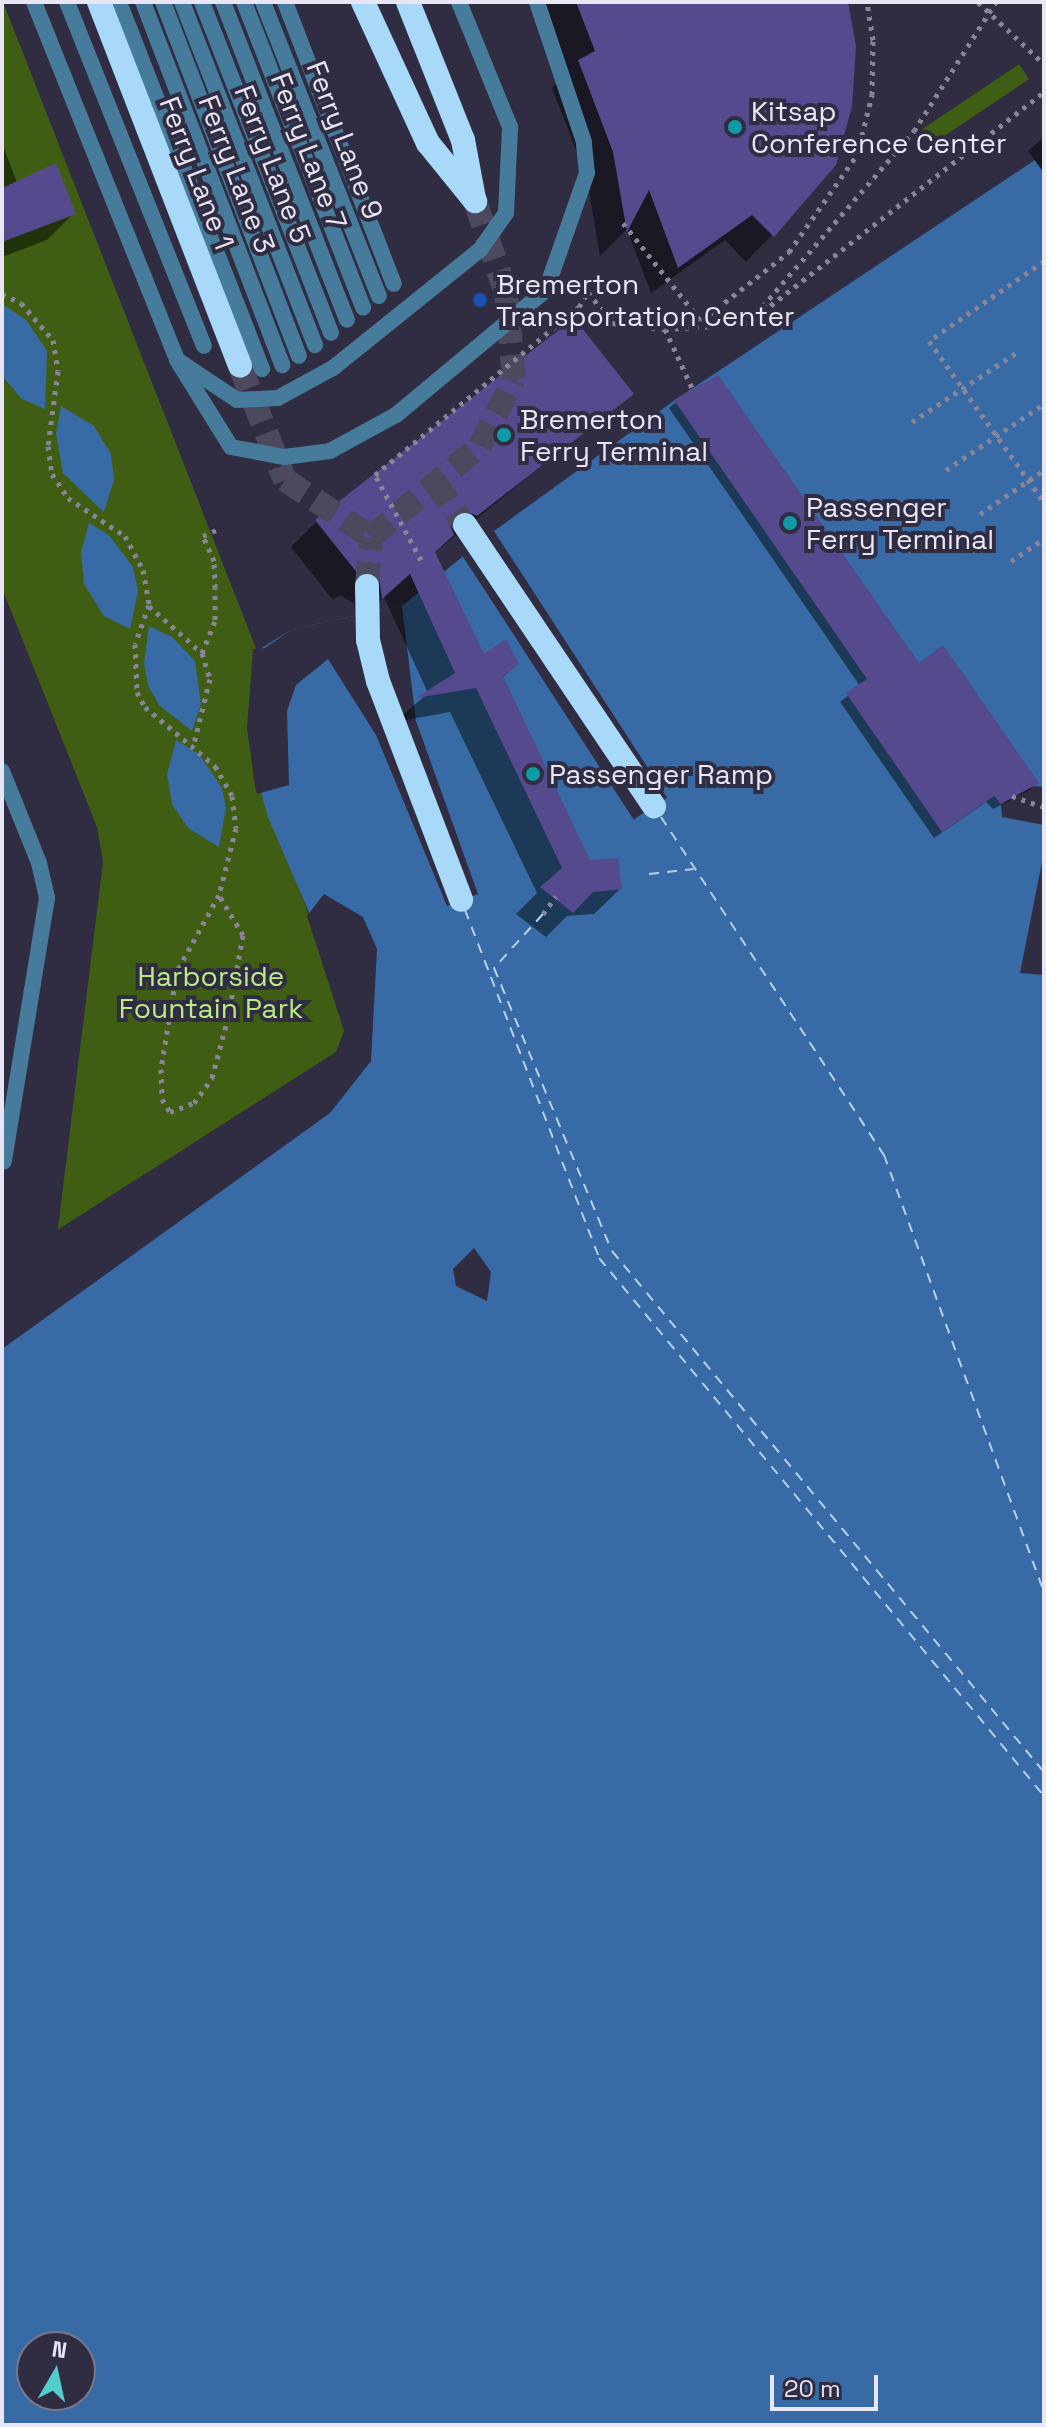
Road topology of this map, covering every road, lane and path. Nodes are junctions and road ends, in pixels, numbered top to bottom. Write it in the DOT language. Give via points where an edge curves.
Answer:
graph roads {
  1 [pos="34,2"];
  2 [pos="67,2"];
  3 [pos="99,2"];
  4 [pos="119,2"];
  5 [pos="143,2"];
  6 [pos="163,2"];
  7 [pos="182,2"];
  8 [pos="202,2"];
  9 [pos="223,2"];
  10 [pos="244,2"];
  11 [pos="263,2"];
  12 [pos="285,2"];
  13 [pos="363,2"];
  14 [pos="408,2"];
  15 [pos="459,2"];
  16 [pos="537,2"];
  17 [pos="867,2"];
  18 [pos="978,2"];
  19 [pos="996,2"];
  20 [pos="989,11"];
  21 [pos="1044,64"];
  22 [pos="1044,92"];
  23 [pos="623,223"];
  24 [pos="1044,261"];
  25 [pos="394,284"];
  26 [pos="2,294"];
  27 [pos="379,296"];
  28 [pos="363,308"];
  29 [pos="347,320"];
  30 [pos="747,324"];
  31 [pos="665,329"];
  32 [pos="331,333"];
  33 [pos="315,345"];
  34 [pos="204,346"];
  35 [pos="1016,353"];
  36 [pos="299,356"];
  37 [pos="177,360"];
  38 [pos="282,365"];
  39 [pos="251,367"];
  40 [pos="692,388"];
  41 [pos="962,388"];
  42 [pos="1044,404"];
  43 [pos="912,422"];
  44 [pos="997,437"];
  45 [pos="946,470"];
  46 [pos="1044,470"];
  47 [pos="1028,480"];
  48 [pos="1044,502"];
  49 [pos="980,514"];
  50 [pos="465,525"];
  51 [pos="219,529"];
  52 [pos="1044,539"];
  53 [pos="421,560"];
  54 [pos="1011,561"];
  55 [pos="367,586"];
  56 [pos="149,605"];
  57 [pos="202,653"];
  58 [pos="193,744"];
  59 [pos="2,771"];
  60 [pos="1012,796"];
  61 [pos="654,806"];
  62 [pos="1044,807"];
  63 [pos="219,895"];
  64 [pos="556,896"];
  65 [pos="461,900"];
  66 [pos="543,914"];
  67 [pos="4,1162"];
  1 -- 37 [label="lane"];
  2 -- 34 [label="lane"];
  3 -- 39 [label="highway, Ferry Lane 1"];
  4 -- 39 [label="lane"];
  5 -- 38 [label="lane, Ferry Lane 3"];
  6 -- 36 [label="lane"];
  7 -- 33 [label="lane, Ferry Lane 5"];
  8 -- 32 [label="lane"];
  9 -- 29 [label="lane, Ferry Lane 7"];
  10 -- 28 [label="lane"];
  11 -- 27 [label="lane, Ferry Lane 9"];
  12 -- 25 [label="lane"];
  13 -- 14 [label="highway" via="428,143 475,201 463,140"];
  15 -- 37 [label="lane, bridge" via="510,127 506,213 480,250 333,368 278,398 237,400"];
  16 -- 37 [label="lane, bridge" via="584,142 587,173 546,290 396,415 330,451 284,457 231,447"];
  17 -- 23 [label="path" via="872,95 857,155 789,252 701,321"];
  18 -- 20 [label="path"];
  19 -- 20 [label="path"];
  20 -- 21 [label="path"];
  20 -- 30 [label="path" via="914,131"];
  22 -- 30 [label="path"];
  24 -- 41 [label="path" via="929,341"];
  26 -- 56 [label="path" via="21,303 53,340 58,371 48,446 52,474 68,498 125,536 143,570"];
  30 -- 31 [label="path"];
  31 -- 40 [label="path"];
  31 -- 53 [label="path, bridge" via="612,323 588,292 579,307 375,475"];
  35 -- 41 [label="path"];
  41 -- 43 [label="path"];
  41 -- 44 [label="path"];
  42 -- 44 [label="path"];
  44 -- 45 [label="path"];
  44 -- 47 [label="path"];
  46 -- 47 [label="path"];
  47 -- 48 [label="path"];
  47 -- 49 [label="path"];
  50 -- 61 [label="highway"];
  51 -- 57 [label="path" via="203,536 214,561 215,620"];
  52 -- 54 [label="path"];
  55 -- 65 [label="highway" via="368,640 378,681"];
  56 -- 57 [label="path"];
  56 -- 58 [label="path" via="135,644 137,692 145,707"];
  57 -- 58 [label="path" via="210,679"];
  58 -- 63 [label="path" via="215,766 232,796 236,828"];
  59 -- 67 [label="lane" via="39,863 47,898"];
  60 -- 62 [label="path"];
  63 -- 63 [label="path" via="177,971 161,1069 162,1099 170,1112 194,1103 212,1078 228,1018 243,935"];
  64 -- 66 [label="path"];
}
